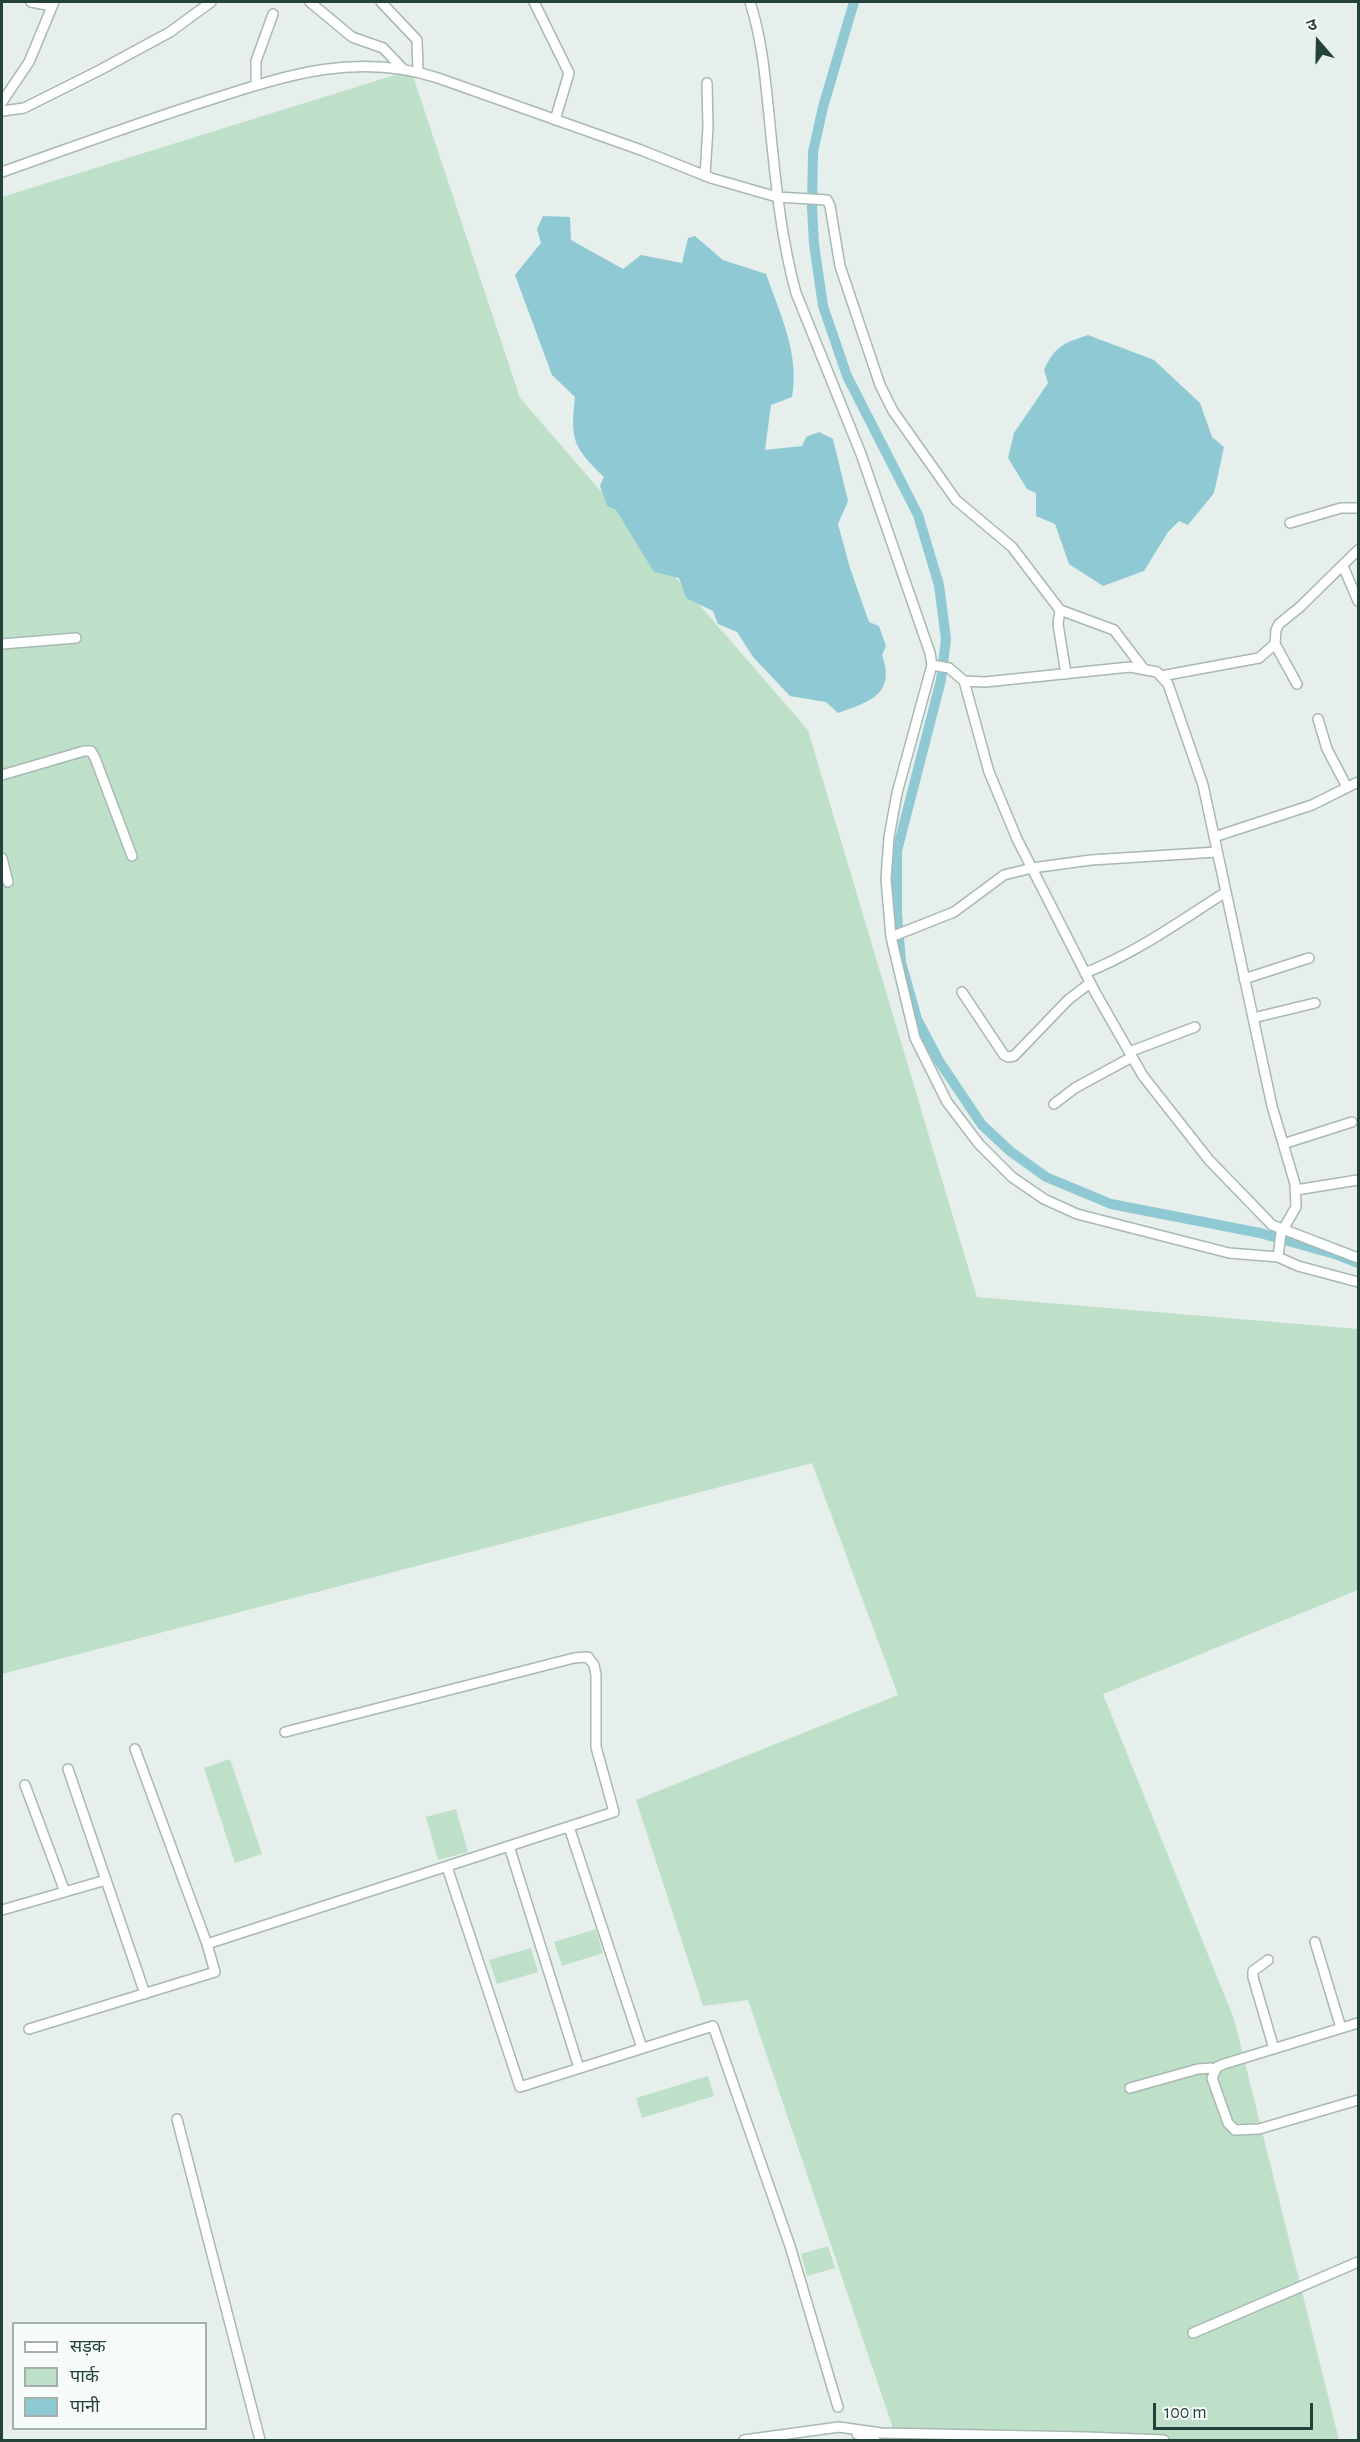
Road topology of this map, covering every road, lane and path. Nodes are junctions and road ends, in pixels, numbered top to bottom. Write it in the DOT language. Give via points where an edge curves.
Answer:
graph roads {
  1 [pos="31,2"];
  2 [pos="211,2"];
  3 [pos="310,2"];
  4 [pos="381,2"];
  5 [pos="534,2"];
  6 [pos="750,2"];
  7 [pos="53,4"];
  8 [pos="273,14"];
  9 [pos="404,70"];
  10 [pos="418,71"];
  11 [pos="707,82"];
  12 [pos="256,85"];
  13 [pos="2,102"];
  14 [pos="2,111"];
  15 [pos="555,120"];
  16 [pos="2,172"];
  17 [pos="705,176"];
  18 [pos="777,197"];
  19 [pos="1359,508"];
  20 [pos="1290,523"];
  21 [pos="1359,550"];
  22 [pos="1343,566"];
  23 [pos="1359,601"];
  24 [pos="1060,610"];
  25 [pos="76,638"];
  26 [pos="2,644"];
  27 [pos="1275,644"];
  28 [pos="936,665"];
  29 [pos="1143,668"];
  30 [pos="1066,674"];
  31 [pos="1161,676"];
  32 [pos="964,681"];
  33 [pos="1297,684"];
  34 [pos="1318,719"];
  35 [pos="2,775"];
  36 [pos="1359,782"];
  37 [pos="1347,788"];
  38 [pos="1214,837"];
  39 [pos="1217,852"];
  40 [pos="132,856"];
  41 [pos="2,859"];
  42 [pos="1032,868"];
  43 [pos="8,882"];
  44 [pos="1226,892"];
  45 [pos="897,934"];
  46 [pos="1309,958"];
  47 [pos="1085,972"];
  48 [pos="1244,979"];
  49 [pos="1090,983"];
  50 [pos="962,992"];
  51 [pos="1315,1003"];
  52 [pos="1253,1018"];
  53 [pos="1195,1027"];
  54 [pos="1131,1054"];
  55 [pos="1054,1104"];
  56 [pos="1352,1122"];
  57 [pos="1283,1144"];
  58 [pos="1359,1180"];
  59 [pos="1296,1190"];
  60 [pos="1282,1232"];
  61 [pos="1278,1257"];
  62 [pos="1359,1258"];
  63 [pos="1359,1282"];
  64 [pos="285,1732"];
  65 [pos="135,1749"];
  66 [pos="68,1768"];
  67 [pos="25,1785"];
  68 [pos="569,1827"];
  69 [pos="509,1846"];
  70 [pos="447,1867"];
  71 [pos="106,1880"];
  72 [pos="65,1892"];
  73 [pos="2,1910"];
  74 [pos="1315,1942"];
  75 [pos="207,1944"];
  76 [pos="1268,1960"];
  77 [pos="145,1994"];
  78 [pos="1359,2023"];
  79 [pos="1341,2028"];
  80 [pos="29,2029"];
  81 [pos="642,2048"];
  82 [pos="1274,2049"];
  83 [pos="579,2068"];
  84 [pos="1214,2072"];
  85 [pos="1130,2088"];
  86 [pos="1359,2100"];
  87 [pos="177,2119"];
  88 [pos="1359,2262"];
  89 [pos="1193,2333"];
  90 [pos="838,2407"];
  91 [pos="839,2427"];
  92 [pos="260,2440"];
  93 [pos="744,2440"];
  94 [pos="874,2440"];
  95 [pos="1164,2440"];
  1 -- 7 [label="street"];
  2 -- 14 [label="street" via="170,32 100,70 24,108"];
  3 -- 9 [label="street" via="352,37 382,48"];
  4 -- 10 [label="street" via="417,40"];
  5 -- 15 [label="street" via="569,73"];
  6 -- 18 [label="street" via="762,42"];
  7 -- 13 [label="street" via="29,62"];
  8 -- 12 [label="street" via="256,61"];
  9 -- 10 [label="street"];
  9 -- 12 [label="street" via="333,67"];
  10 -- 15 [label="street"];
  11 -- 17 [label="street"];
  12 -- 16 [label="street"];
  15 -- 17 [label="street"];
  17 -- 18 [label="street"];
  18 -- 24 [label="street" via="824,199 830,206 840,266 880,385 893,411 956,500 1012,547"];
  18 -- 28 [label="street" via="796,293 861,454"];
  19 -- 20 [label="street" via="1341,508"];
  21 -- 22 [label="street"];
  22 -- 23 [label="street"];
  22 -- 27 [label="street" via="1279,624"];
  24 -- 29 [label="street" via="1111,629"];
  24 -- 30 [label="street" via="1058,624"];
  25 -- 26 [label="street"];
  27 -- 31 [label="street" via="1259,658"];
  27 -- 33 [label="street"];
  28 -- 32 [label="street" via="949,668"];
  28 -- 45 [label="street" via="897,793 889,837 886,879"];
  29 -- 30 [label="street"];
  29 -- 31 [label="street"];
  30 -- 32 [label="street"];
  31 -- 38 [label="street" via="1168,684 1203,785"];
  32 -- 42 [label="street" via="990,772"];
  34 -- 37 [label="street" via="1327,749"];
  35 -- 40 [label="street" via="91,752"];
  36 -- 37 [label="street"];
  37 -- 38 [label="street" via="1312,805"];
  38 -- 39 [label="street"];
  39 -- 42 [label="street"];
  39 -- 44 [label="street"];
  41 -- 43 [label="street"];
  42 -- 45 [label="street" via="1005,875 954,912"];
  42 -- 47 [label="street"];
  44 -- 47 [label="street" via="1122,957"];
  44 -- 48 [label="street"];
  45 -- 61 [label="street" via="915,1038 947,1102 979,1144 1012,1177 1044,1199 1077,1214 1229,1253"];
  46 -- 48 [label="street"];
  47 -- 49 [label="street"];
  48 -- 52 [label="street"];
  49 -- 50 [label="street" via="1008,1058"];
  49 -- 54 [label="street"];
  51 -- 52 [label="street"];
  52 -- 57 [label="street"];
  53 -- 54 [label="street"];
  54 -- 55 [label="street"];
  54 -- 60 [label="street" via="1143,1076 1209,1160"];
  56 -- 57 [label="street"];
  57 -- 59 [label="street"];
  58 -- 59 [label="street"];
  59 -- 60 [label="street" via="1296,1207"];
  60 -- 61 [label="street"];
  60 -- 62 [label="street"];
  61 -- 63 [label="street"];
  64 -- 68 [label="street" via="588,1657 596,1675 596,1747 614,1812"];
  65 -- 75 [label="street"];
  66 -- 71 [label="street"];
  67 -- 72 [label="street"];
  68 -- 69 [label="street"];
  68 -- 81 [label="street"];
  69 -- 70 [label="street"];
  69 -- 83 [label="street"];
  70 -- 75 [label="street"];
  70 -- 83 [label="street" via="520,2087"];
  71 -- 72 [label="street"];
  71 -- 77 [label="street"];
  72 -- 73 [label="street"];
  74 -- 79 [label="street"];
  75 -- 77 [label="street" via="215,1972"];
  76 -- 82 [label="street" via="1252,1971"];
  77 -- 80 [label="street"];
  78 -- 79 [label="street"];
  79 -- 82 [label="street"];
  81 -- 83 [label="street"];
  81 -- 90 [label="street" via="713,2026 790,2246"];
  82 -- 84 [label="street" via="1224,2064"];
  84 -- 85 [label="street" via="1210,2068 1198,2069"];
  84 -- 86 [label="street" via="1212,2078 1228,2123 1235,2130 1258,2129"];
  87 -- 92 [label="street"];
  88 -- 89 [label="street"];
  91 -- 93 [label="street"];
  91 -- 94 [label="street"];
  91 -- 95 [label="street" via="881,2433"];
}
